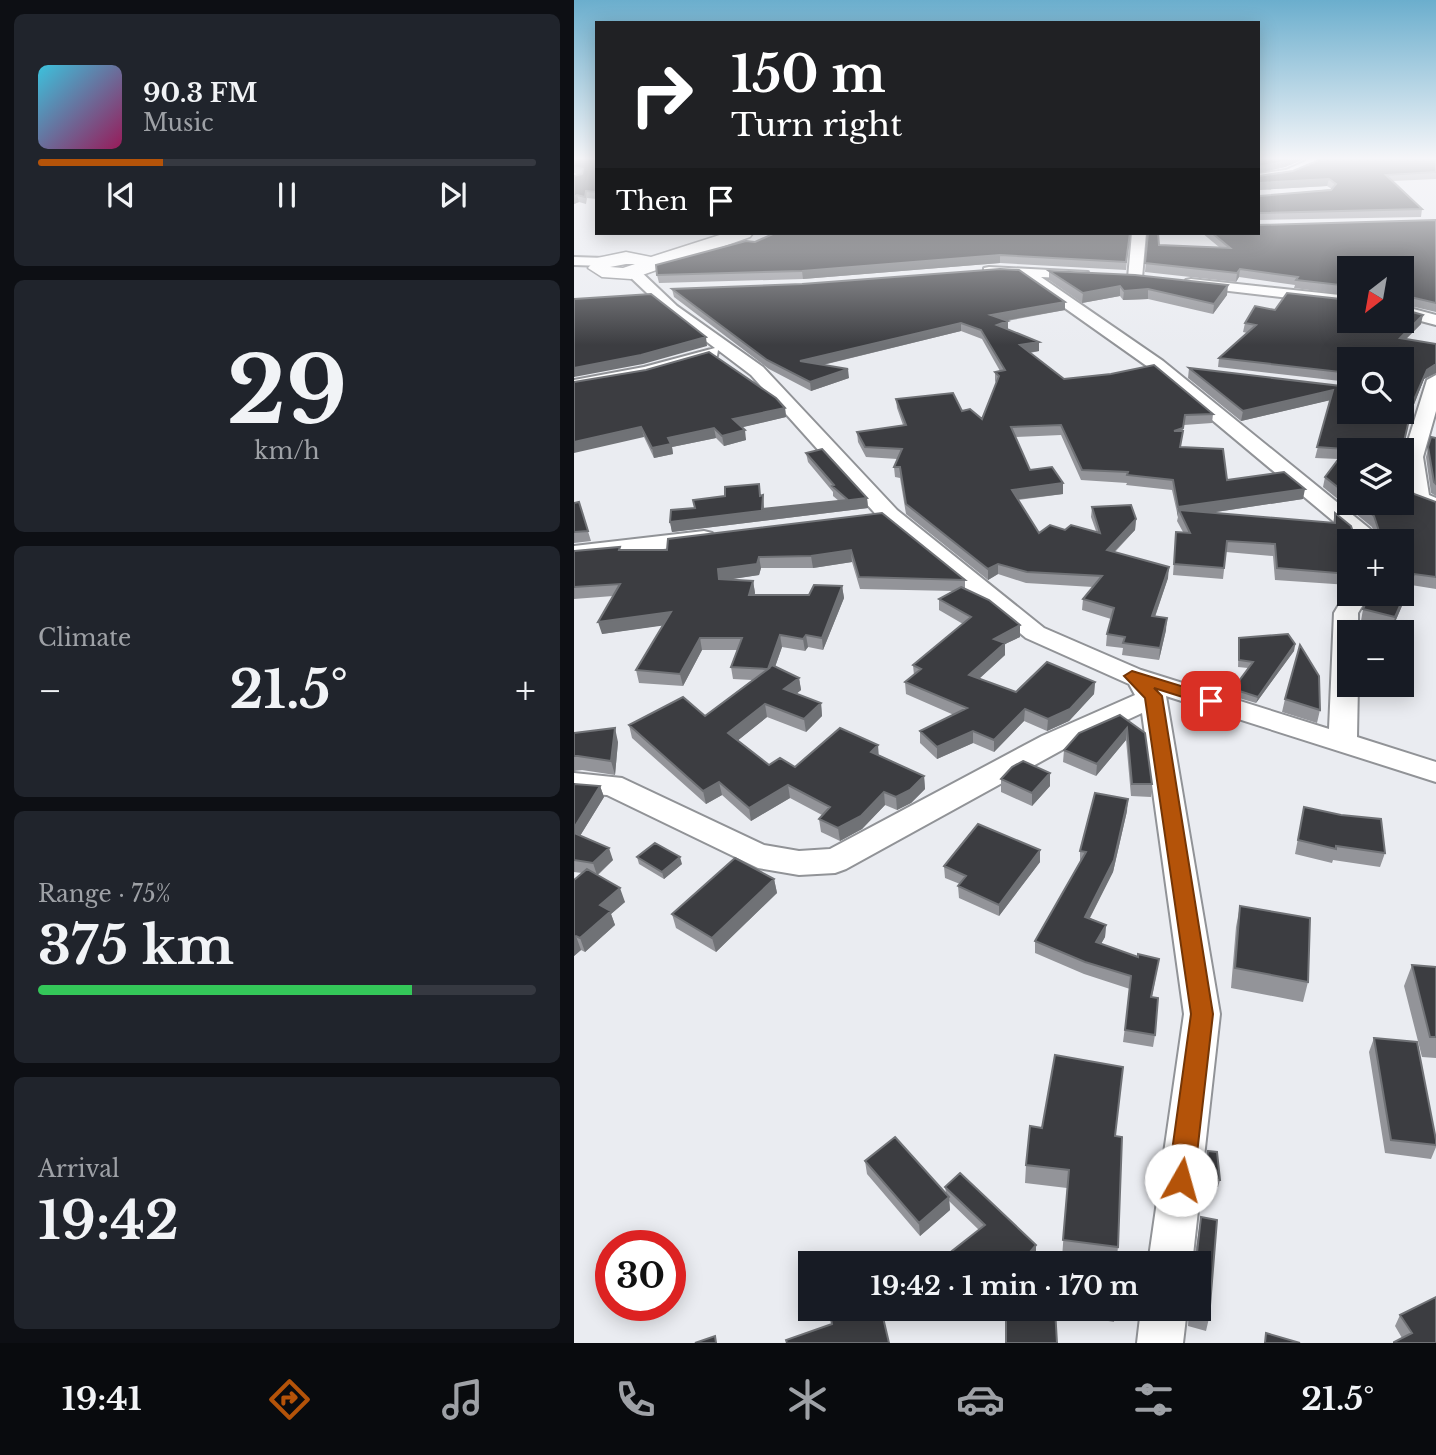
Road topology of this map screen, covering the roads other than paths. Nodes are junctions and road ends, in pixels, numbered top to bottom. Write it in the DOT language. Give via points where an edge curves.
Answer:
graph roads {
  1 [pos="713,235"];
  2 [pos="737,235"];
  3 [pos="1139,235"];
  4 [pos="574,261"];
  5 [pos="611,270"];
  6 [pos="974,272"];
  7 [pos="1024,272"];
  8 [pos="1093,276"];
  9 [pos="1134,278"];
  10 [pos="1172,282"];
  11 [pos="681,290"];
  12 [pos="654,291"];
  13 [pos="1337,301"];
  14 [pos="1414,314"];
  15 [pos="1436,320"];
  16 [pos="726,348"];
  17 [pos="1157,365"];
  18 [pos="1186,370"];
  19 [pos="1436,380"];
  20 [pos="574,385"];
  21 [pos="1425,405"];
  22 [pos="1436,506"];
  23 [pos="889,515"];
  24 [pos="862,518"];
  25 [pos="1356,529"];
  26 [pos="725,535"];
  27 [pos="574,553"];
  28 [pos="1351,606"];
  29 [pos="1143,686"];
  30 [pos="1343,743"];
  31 [pos="1436,772"];
  32 [pos="574,783"];
  33 [pos="1172,1251"];
  34 [pos="1163,1321"];
  35 [pos="1160,1343"];
  1 -- 5 [label="highway"];
  2 -- 5 [label="highway"];
  3 -- 9 [label="street"];
  4 -- 5 [label="street"];
  5 -- 12 [label="street"];
  6 -- 7 [label="street"];
  7 -- 8 [label="street"];
  7 -- 17 [label="street"];
  10 -- 13 [label="street"];
  11 -- 12 [label="street"];
  12 -- 16 [label="street"];
  14 -- 15 [label="street"];
  16 -- 20 [label="street" via="647,372"];
  16 -- 23 [label="street" via="757,371"];
  17 -- 18 [label="street"];
  17 -- 25 [label="street"];
  19 -- 21 [label="street"];
  21 -- 22 [label="street" via="1413,457 1414,478 1419,498"];
  23 -- 24 [label="street"];
  23 -- 29 [label="street" via="1035,633"];
  26 -- 27 [label="street"];
  28 -- 30 [label="street" via="1346,613"];
  29 -- 30 [label="street"];
  29 -- 32 [label="street" via="1052,743 835,861 799,863 758,856 612,785"];
  29 -- 33 [label="street" via="1202,1014"];
  30 -- 31 [label="street"];
  34 -- 35 [label="street"];
}
